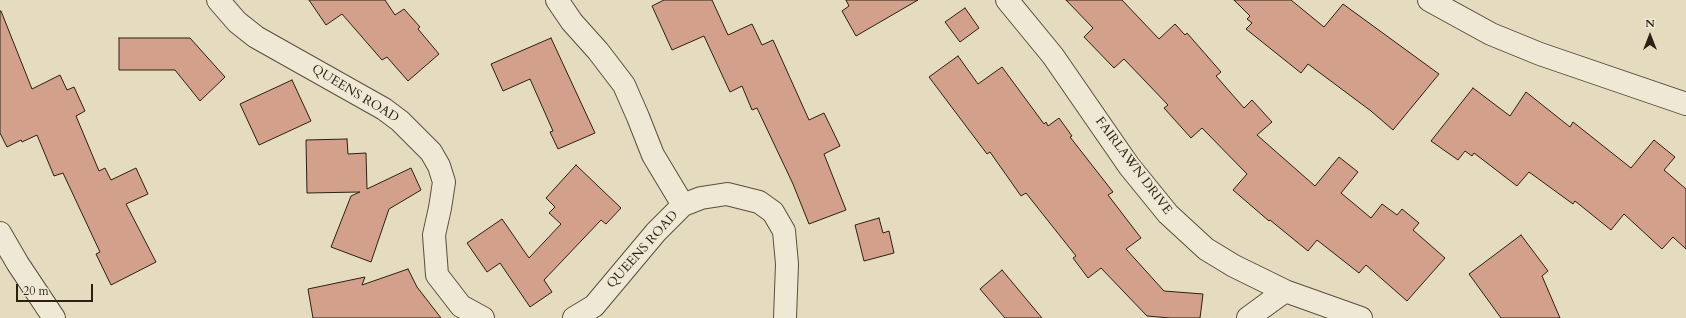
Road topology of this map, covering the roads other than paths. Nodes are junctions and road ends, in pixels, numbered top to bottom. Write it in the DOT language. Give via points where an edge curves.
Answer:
graph roads {
  1 [pos="218,0"];
  2 [pos="557,0"];
  3 [pos="1007,0"];
  4 [pos="1429,0"];
  5 [pos="1686,104"];
  6 [pos="683,205"];
  7 [pos="0,233"];
  8 [pos="5,255"];
  9 [pos="1285,291"];
  10 [pos="54,318"];
  11 [pos="483,318"];
  12 [pos="574,318"];
  13 [pos="784,318"];
  14 [pos="1248,318"];
  15 [pos="1361,318"];
  1 -- 11 [label="street, QUEENS ROAD" via="237,22 256,37 384,109 431,152 440,166 444,182 434,235 437,275 461,306"];
  2 -- 6 [label="street" via="624,85 653,155"];
  3 -- 9 [label="street, FAIRLAWN DRIVE" via="1052,56 1130,166 1168,214 1206,249"];
  4 -- 5 [label="street" via="1491,34 1540,54"];
  6 -- 12 [label="street, QUEENS ROAD" via="656,232 594,306"];
  6 -- 13 [label="street, QUEENS ROAD" via="700,198 727,194 759,202 773,212 784,231 787,264"];
  7 -- 8 [label="street"];
  8 -- 10 [label="street"];
  9 -- 14 [label="street"];
  9 -- 15 [label="street, FAIRLAWN DRIVE"];
}
